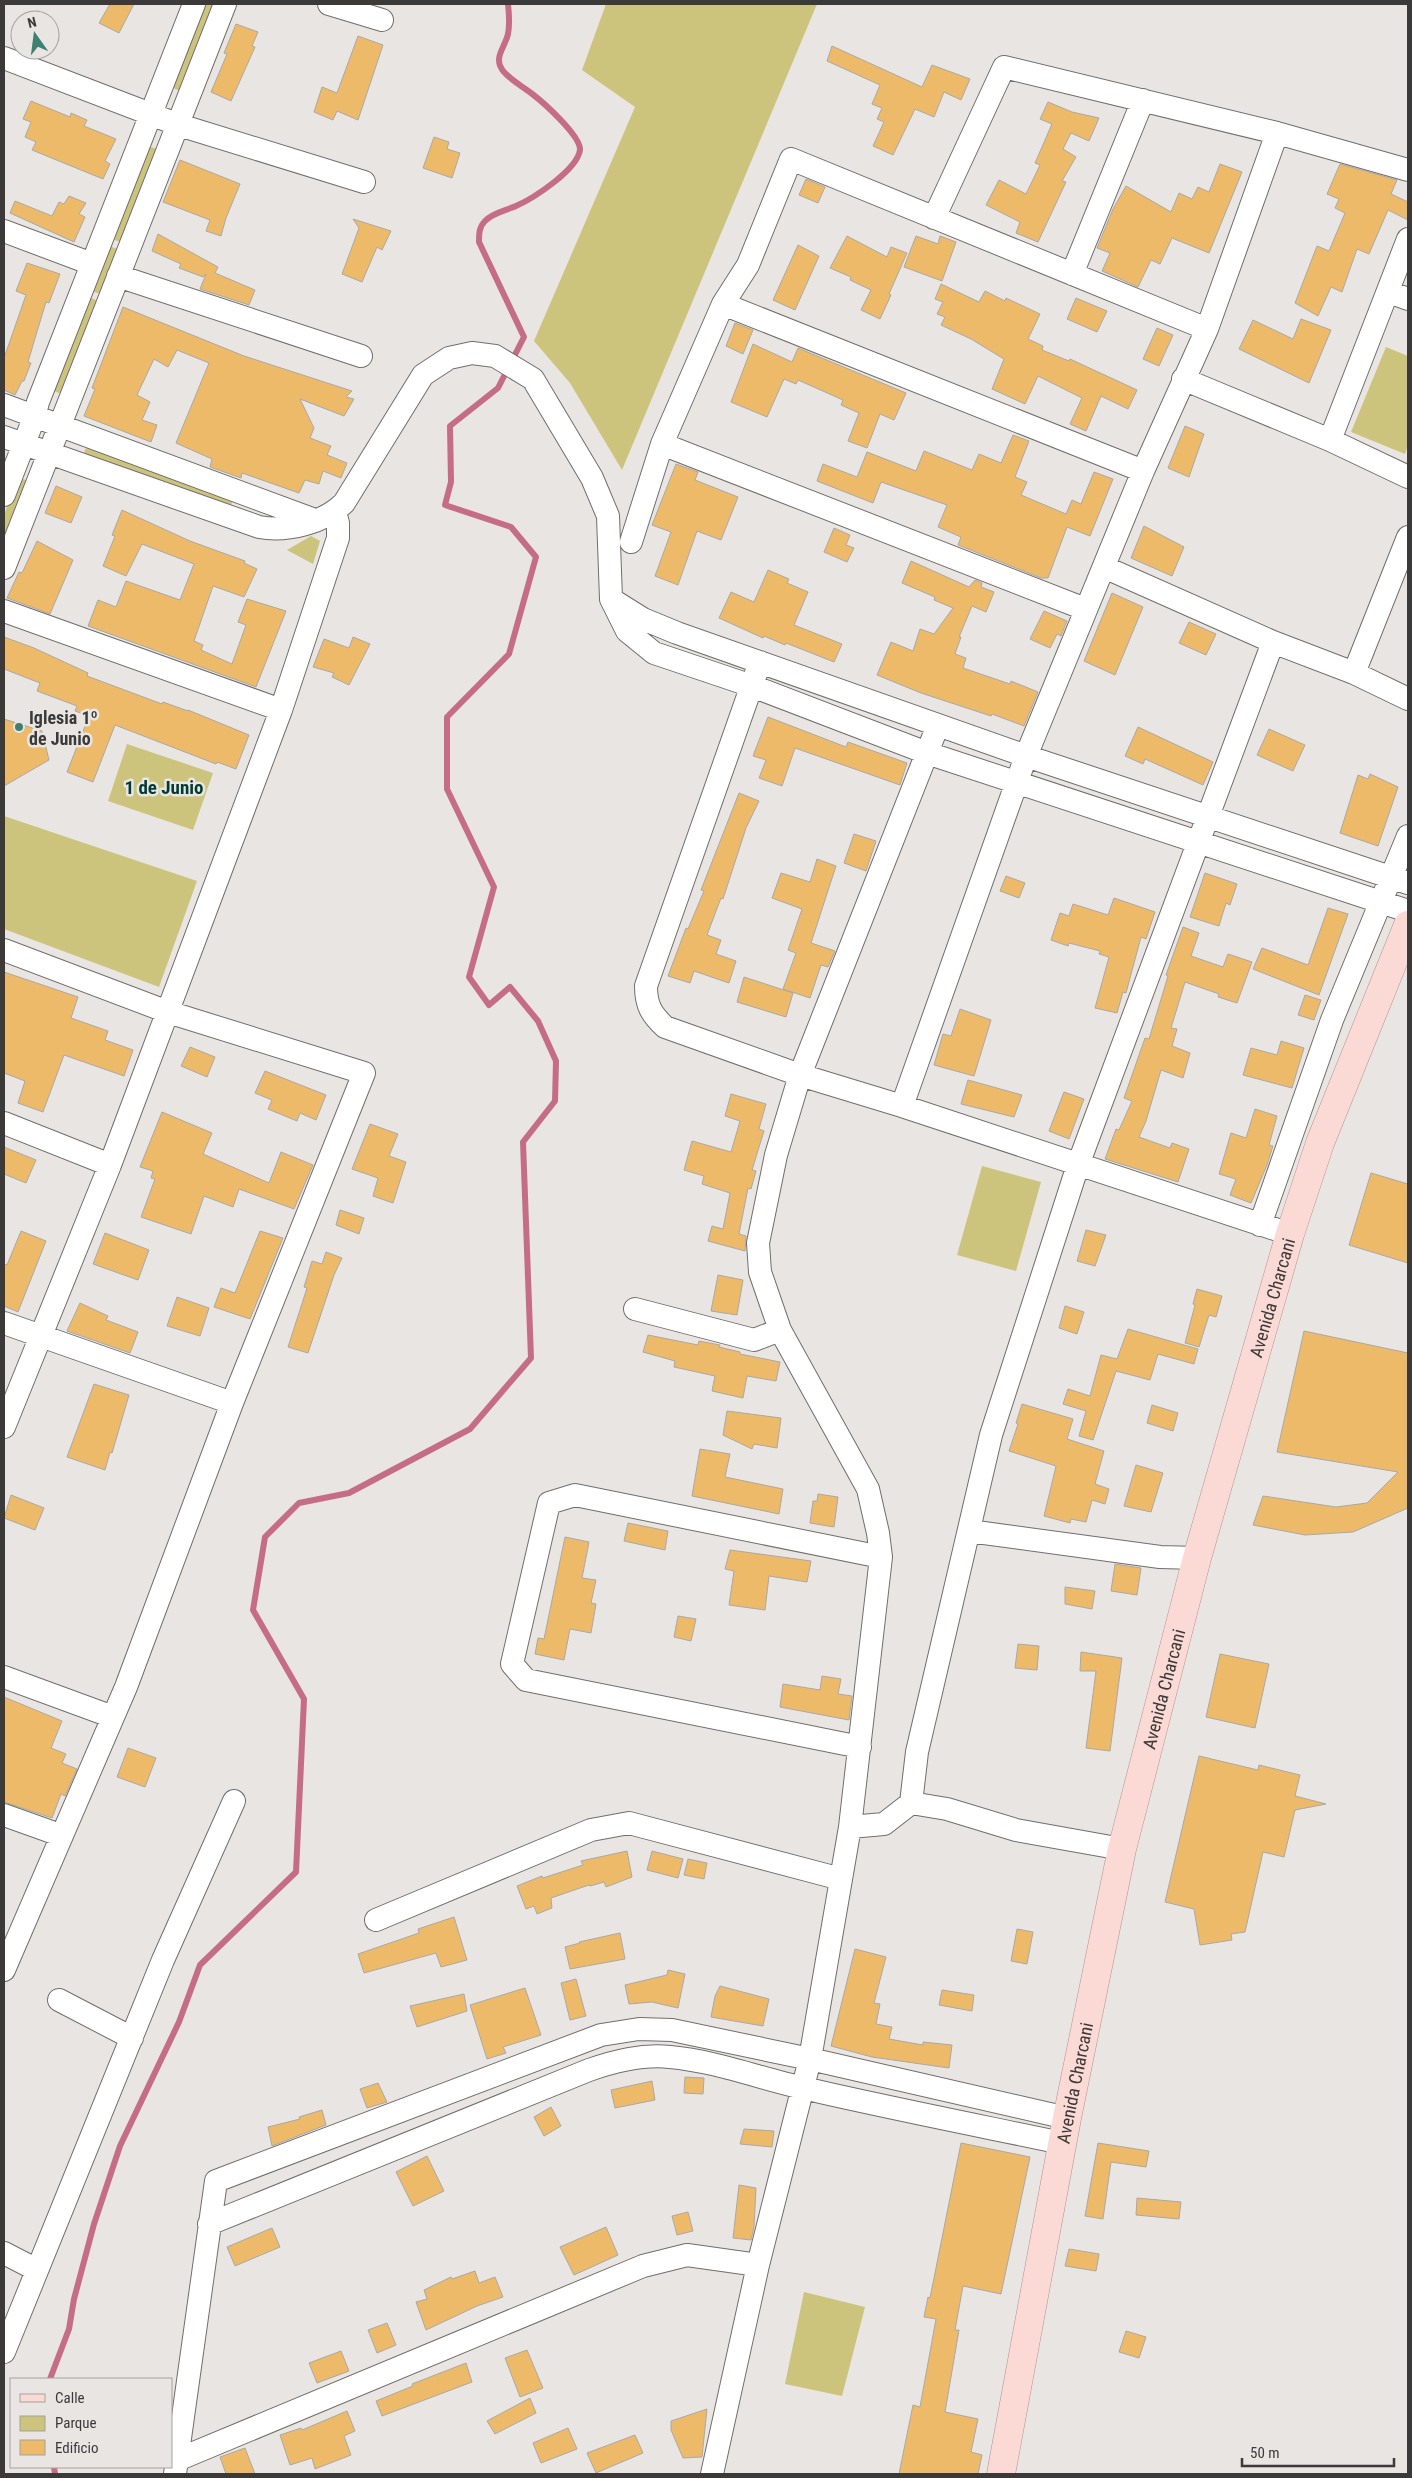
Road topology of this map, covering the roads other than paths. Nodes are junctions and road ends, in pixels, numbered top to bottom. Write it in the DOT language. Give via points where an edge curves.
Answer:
graph roads {
  1 [pos="194,4"];
  2 [pos="224,4"];
  3 [pos="329,4"];
  4 [pos="382,20"];
  5 [pos="4,58"];
  6 [pos="1142,100"];
  7 [pos="150,115"];
  8 [pos="179,125"];
  9 [pos="1277,133"];
  10 [pos="1408,170"];
  11 [pos="364,182"];
  12 [pos="934,218"];
  13 [pos="4,231"];
  14 [pos="1408,239"];
  15 [pos="92,264"];
  16 [pos="1072,274"];
  17 [pos="118,276"];
  18 [pos="1399,295"];
  19 [pos="723,304"];
  20 [pos="1207,329"];
  21 [pos="361,356"];
  22 [pos="1184,379"];
  23 [pos="4,406"];
  24 [pos="34,418"];
  25 [pos="59,427"];
  26 [pos="1330,440"];
  27 [pos="13,441"];
  28 [pos="662,444"];
  29 [pos="50,454"];
  30 [pos="1144,471"];
  31 [pos="1408,477"];
  32 [pos="4,495"];
  33 [pos="325,516"];
  34 [pos="1408,537"];
  35 [pos="631,542"];
  36 [pos="1104,567"];
  37 [pos="4,568"];
  38 [pos="611,599"];
  39 [pos="1085,609"];
  40 [pos="4,611"];
  41 [pos="1274,642"];
  42 [pos="760,662"];
  43 [pos="1354,673"];
  44 [pos="752,686"];
  45 [pos="1408,699"];
  46 [pos="281,710"];
  47 [pos="938,725"];
  48 [pos="927,752"];
  49 [pos="1026,756"];
  50 [pos="1017,782"];
  51 [pos="1208,816"];
  52 [pos="1408,836"];
  53 [pos="1198,842"];
  54 [pos="1399,880"];
  55 [pos="1379,902"];
  56 [pos="1408,911"];
  57 [pos="1408,925"];
  58 [pos="4,950"];
  59 [pos="168,1012"];
  60 [pos="800,1075"];
  61 [pos="902,1106"];
  62 [pos="4,1122"];
  63 [pos="110,1165"];
  64 [pos="1078,1165"];
  65 [pos="1260,1225"];
  66 [pos="1290,1234"];
  67 [pos="635,1308"];
  68 [pos="4,1323"];
  69 [pos="780,1330"];
  70 [pos="39,1337"];
  71 [pos="232,1403"];
  72 [pos="4,1427"];
  73 [pos="969,1531"];
  74 [pos="881,1557"];
  75 [pos="1197,1558"];
  76 [pos="4,1677"];
  77 [pos="113,1717"];
  78 [pos="860,1747"];
  79 [pos="234,1801"];
  80 [pos="911,1803"];
  81 [pos="4,1815"];
  82 [pos="850,1828"];
  83 [pos="60,1836"];
  84 [pos="1122,1848"];
  85 [pos="841,1879"];
  86 [pos="376,1920"];
  87 [pos="4,1970"];
  88 [pos="60,2000"];
  89 [pos="132,2038"];
  90 [pos="810,2059"];
  91 [pos="802,2088"];
  92 [pos="1064,2131"];
  93 [pos="210,2224"];
  94 [pos="4,2253"];
  95 [pos="758,2265"];
  96 [pos="37,2270"];
  97 [pos="4,2352"];
  98 [pos="176,2467"];
  99 [pos="712,2474"];
  100 [pos="1001,2474"];
  1 -- 7 [label="street"];
  2 -- 8 [label="street"];
  3 -- 4 [label="street"];
  5 -- 7 [label="street"];
  6 -- 9 [label="street"];
  6 -- 12 [label="street" via="1004,67"];
  6 -- 16 [label="street"];
  7 -- 8 [label="street"];
  7 -- 15 [label="street"];
  8 -- 11 [label="street"];
  8 -- 17 [label="street"];
  9 -- 10 [label="street"];
  9 -- 20 [label="street"];
  12 -- 16 [label="street"];
  12 -- 19 [label="street" via="791,159 748,265"];
  13 -- 15 [label="street"];
  14 -- 18 [label="street"];
  15 -- 24 [label="street"];
  16 -- 20 [label="street"];
  17 -- 21 [label="street"];
  17 -- 25 [label="street"];
  18 -- 26 [label="street"];
  19 -- 28 [label="street"];
  19 -- 30 [label="street"];
  20 -- 22 [label="street"];
  22 -- 26 [label="street"];
  22 -- 30 [label="street"];
  23 -- 24 [label="street"];
  24 -- 25 [label="street"];
  24 -- 27 [label="street"];
  25 -- 29 [label="street"];
  25 -- 33 [label="street"];
  26 -- 31 [label="street"];
  27 -- 29 [label="street"];
  27 -- 32 [label="street"];
  28 -- 35 [label="street"];
  28 -- 39 [label="street"];
  29 -- 33 [label="street" via="259,527 284,529"];
  29 -- 37 [label="street"];
  30 -- 36 [label="street"];
  33 -- 38 [label="street" via="353,491 424,375 449,358 472,354 495,356 533,380 592,478 608,516"];
  33 -- 46 [label="street" via="338,523 338,538"];
  34 -- 43 [label="street"];
  36 -- 39 [label="street"];
  36 -- 41 [label="street"];
  38 -- 42 [label="street" via="643,619"];
  38 -- 44 [label="street" via="626,631 654,653"];
  39 -- 49 [label="street"];
  40 -- 46 [label="street"];
  41 -- 43 [label="street"];
  41 -- 51 [label="street"];
  42 -- 44 [label="street"];
  42 -- 47 [label="street"];
  43 -- 45 [label="street"];
  44 -- 48 [label="street"];
  44 -- 60 [label="street" via="646,986 646,1000 653,1016 665,1027"];
  46 -- 59 [label="street"];
  47 -- 48 [label="street"];
  47 -- 49 [label="street"];
  48 -- 50 [label="street"];
  48 -- 60 [label="street"];
  49 -- 50 [label="street"];
  49 -- 51 [label="street"];
  50 -- 53 [label="street"];
  50 -- 61 [label="street"];
  51 -- 53 [label="street"];
  51 -- 54 [label="street"];
  52 -- 54 [label="street"];
  53 -- 55 [label="street"];
  53 -- 64 [label="street"];
  54 -- 55 [label="street"];
  55 -- 56 [label="street"];
  55 -- 65 [label="street" via="1332,1020"];
  57 -- 66 [label="main road, Avenida Charcani" via="1320,1143"];
  58 -- 59 [label="street"];
  59 -- 63 [label="street"];
  59 -- 71 [label="street" via="364,1073"];
  60 -- 61 [label="street"];
  60 -- 69 [label="street" via="776,1155 758,1243 760,1272"];
  61 -- 64 [label="street"];
  62 -- 63 [label="street"];
  63 -- 70 [label="street"];
  64 -- 65 [label="street"];
  64 -- 73 [label="street" via="991,1435"];
  65 -- 66 [label="street"];
  66 -- 75 [label="main road, Avenida Charcani"];
  67 -- 69 [label="street" via="754,1340"];
  68 -- 70 [label="street"];
  69 -- 74 [label="street" via="868,1489"];
  70 -- 71 [label="street"];
  70 -- 72 [label="street"];
  71 -- 77 [label="street"];
  73 -- 75 [label="street"];
  73 -- 80 [label="street" via="917,1752"];
  74 -- 78 [label="street"];
  74 -- 78 [label="street" via="575,1495 549,1503 512,1664 526,1680"];
  75 -- 84 [label="main road, Avenida Charcani"];
  76 -- 77 [label="street"];
  77 -- 83 [label="street"];
  78 -- 82 [label="street"];
  79 -- 89 [label="street"];
  80 -- 82 [label="street" via="884,1824"];
  80 -- 84 [label="street" via="947,1808 1016,1830"];
  81 -- 83 [label="street"];
  82 -- 85 [label="street"];
  83 -- 87 [label="street"];
  84 -- 92 [label="main road, Avenida Charcani"];
  85 -- 86 [label="street" via="629,1823 591,1830"];
  85 -- 90 [label="street"];
  88 -- 89 [label="street"];
  89 -- 96 [label="street"];
  90 -- 91 [label="street"];
  90 -- 92 [label="street"];
  90 -- 93 [label="street" via="672,2030 639,2029 601,2035 216,2181"];
  91 -- 92 [label="street"];
  91 -- 93 [label="street" via="670,2057 614,2061"];
  91 -- 95 [label="street"];
  92 -- 100 [label="main road, Avenida Charcani"];
  93 -- 98 [label="street"];
  94 -- 96 [label="street"];
  95 -- 98 [label="street" via="687,2255 643,2266"];
  95 -- 99 [label="street"];
  96 -- 97 [label="street"];
}
